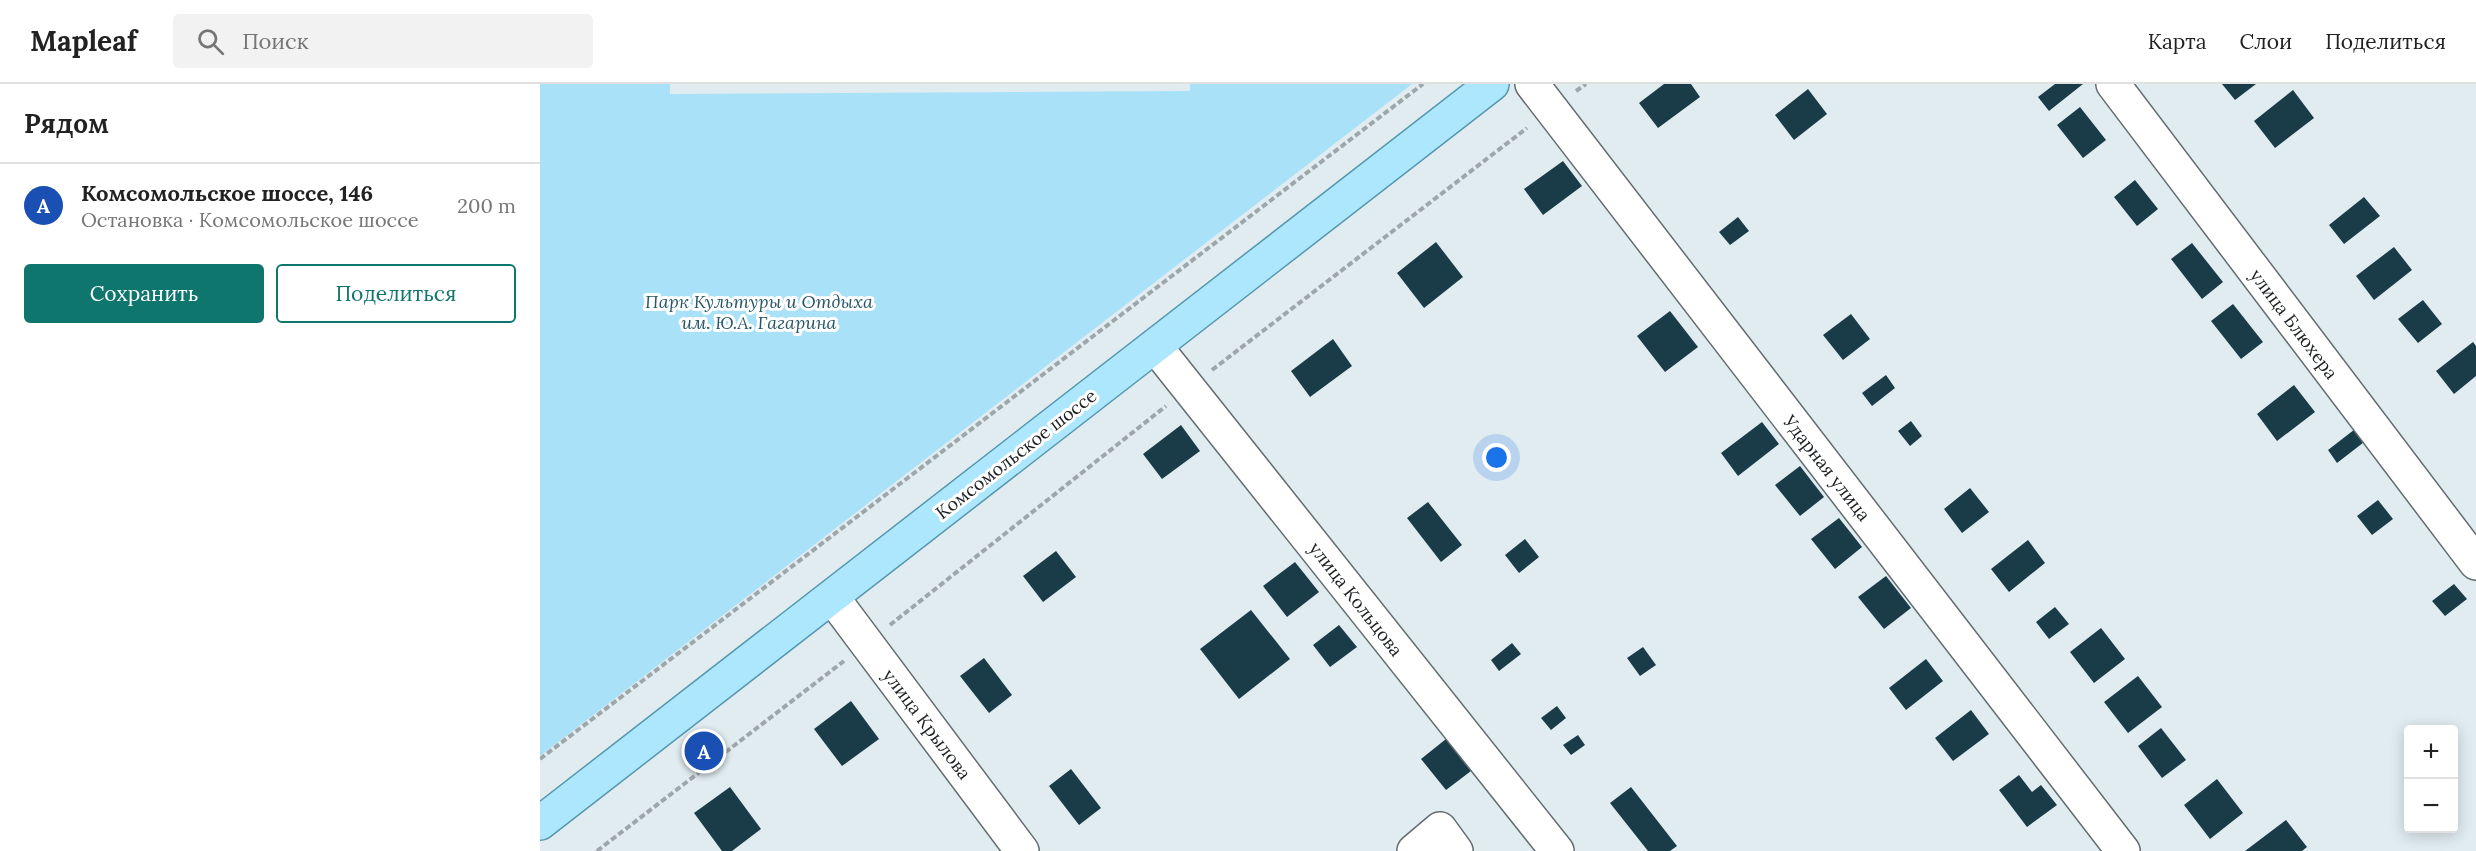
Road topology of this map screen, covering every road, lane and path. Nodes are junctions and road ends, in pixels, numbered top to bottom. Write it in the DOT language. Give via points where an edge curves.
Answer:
graph roads {
  1 [pos="1423,84"];
  2 [pos="1492,84"];
  3 [pos="2113,84"];
  4 [pos="1542,97"];
  5 [pos="1155,346"];
  6 [pos="1189,388"];
  7 [pos="2476,563"];
  8 [pos="832,597"];
  9 [pos="868,643"];
  10 [pos="540,759"];
  11 [pos="540,823"];
  12 [pos="597,851"];
  13 [pos="1022,851"];
  14 [pos="1414,851"];
  15 [pos="1456,851"];
  16 [pos="1557,851"];
  17 [pos="2123,851"];
  1 -- 10 [label="path"];
  2 -- 5 [label="main road, Комсомольское шоссе"];
  3 -- 7 [label="street, улица Блюхера"];
  4 -- 6 [label="path"];
  4 -- 17 [label="street, Ударная улица"];
  5 -- 6 [label="street, улица Кольцова"];
  5 -- 8 [label="main road, Комсомольское шоссе"];
  6 -- 9 [label="path"];
  6 -- 16 [label="street, улица Кольцова"];
  8 -- 9 [label="street, улица Крылова"];
  8 -- 11 [label="main road, Комсомольское шоссе"];
  9 -- 12 [label="path"];
  9 -- 13 [label="street, улица Крылова"];
  14 -- 15 [label="street" via="1440,829"];
}
